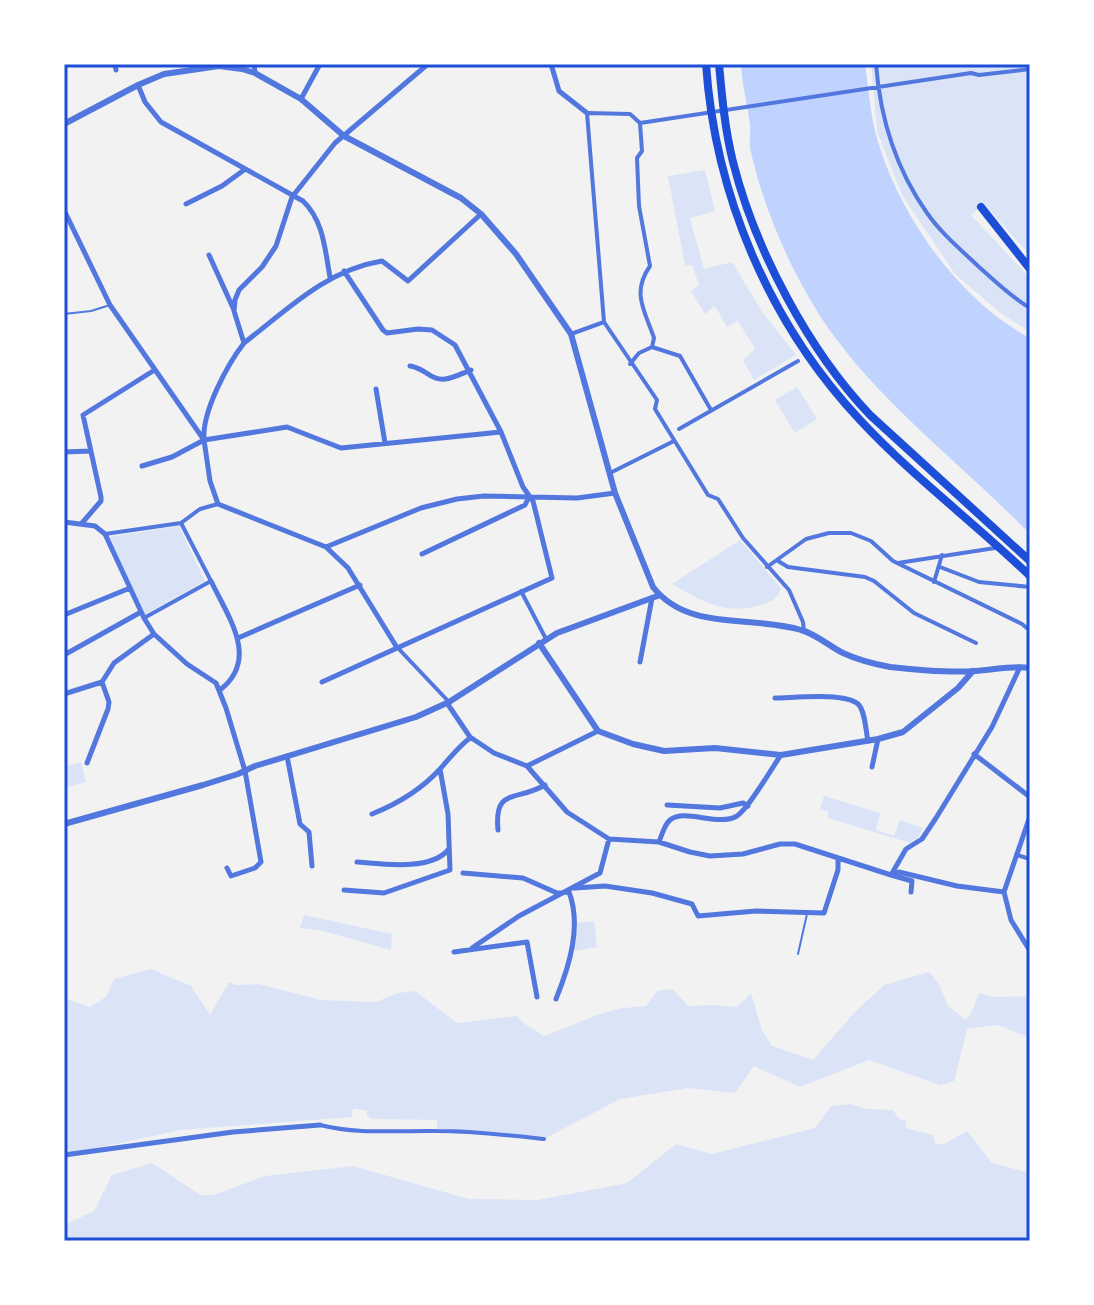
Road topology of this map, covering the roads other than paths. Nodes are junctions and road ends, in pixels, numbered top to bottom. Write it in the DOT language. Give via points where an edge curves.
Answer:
graph roads {
  1 [pos="254,64"];
  2 [pos="320,64"];
  3 [pos="428,64"];
  4 [pos="551,64"];
  5 [pos="706,64"];
  6 [pos="719,64"];
  7 [pos="876,64"];
  8 [pos="188,66"];
  9 [pos="1030,69"];
  10 [pos="255,73"];
  11 [pos="138,85"];
  12 [pos="301,99"];
  13 [pos="587,113"];
  14 [pos="640,123"];
  15 [pos="64,124"];
  16 [pos="344,136"];
  17 [pos="244,170"];
  18 [pos="292,197"];
  19 [pos="186,204"];
  20 [pos="981,207"];
  21 [pos="64,210"];
  22 [pos="481,214"];
  23 [pos="209,255"];
  24 [pos="1030,269"];
  25 [pos="344,271"];
  26 [pos="330,277"];
  27 [pos="110,305"];
  28 [pos="1030,308"];
  29 [pos="234,311"];
  30 [pos="64,314"];
  31 [pos="604,322"];
  32 [pos="571,334"];
  33 [pos="244,343"];
  34 [pos="652,347"];
  35 [pos="798,361"];
  36 [pos="630,364"];
  37 [pos="410,366"];
  38 [pos="471,370"];
  39 [pos="153,371"];
  40 [pos="756,386"];
  41 [pos="376,389"];
  42 [pos="761,394"];
  43 [pos="711,410"];
  44 [pos="679,429"];
  45 [pos="501,432"];
  46 [pos="204,440"];
  47 [pos="674,441"];
  48 [pos="385,443"];
  49 [pos="90,451"];
  50 [pos="64,452"];
  51 [pos="142,466"];
  52 [pos="610,473"];
  53 [pos="615,493"];
  54 [pos="529,497"];
  55 [pos="218,504"];
  56 [pos="64,522"];
  57 [pos="82,523"];
  58 [pos="181,523"];
  59 [pos="105,534"];
  60 [pos="326,547"];
  61 [pos="995,548"];
  62 [pos="422,554"];
  63 [pos="942,555"];
  64 [pos="778,561"];
  65 [pos="1030,561"];
  66 [pos="897,563"];
  67 [pos="767,567"];
  68 [pos="940,567"];
  69 [pos="1030,576"];
  70 [pos="211,581"];
  71 [pos="934,582"];
  72 [pos="360,585"];
  73 [pos="1030,587"];
  74 [pos="130,588"];
  75 [pos="521,591"];
  76 [pos="656,596"];
  77 [pos="64,615"];
  78 [pos="142,615"];
  79 [pos="1028,629"];
  80 [pos="804,631"];
  81 [pos="154,634"];
  82 [pos="238,638"];
  83 [pos="542,641"];
  84 [pos="976,643"];
  85 [pos="396,646"];
  86 [pos="64,655"];
  87 [pos="640,662"];
  88 [pos="1030,662"];
  89 [pos="1020,667"];
  90 [pos="1030,668"];
  91 [pos="973,671"];
  92 [pos="102,682"];
  93 [pos="322,682"];
  94 [pos="220,690"];
  95 [pos="64,694"];
  96 [pos="775,698"];
  97 [pos="449,702"];
  98 [pos="598,731"];
  99 [pos="470,737"];
  100 [pos="878,739"];
  101 [pos="868,741"];
  102 [pos="974,754"];
  103 [pos="781,755"];
  104 [pos="287,756"];
  105 [pos="87,763"];
  106 [pos="527,766"];
  107 [pos="872,767"];
  108 [pos="440,769"];
  109 [pos="245,771"];
  110 [pos="545,785"];
  111 [pos="1030,797"];
  112 [pos="667,805"];
  113 [pos="748,806"];
  114 [pos="372,814"];
  115 [pos="1030,816"];
  116 [pos="64,824"];
  117 [pos="498,830"];
  118 [pos="609,839"];
  119 [pos="659,842"];
  120 [pos="450,849"];
  121 [pos="1015,854"];
  122 [pos="838,859"];
  123 [pos="1030,859"];
  124 [pos="357,862"];
  125 [pos="312,866"];
  126 [pos="227,868"];
  127 [pos="463,873"];
  128 [pos="891,875"];
  129 [pos="575,888"];
  130 [pos="344,890"];
  131 [pos="569,892"];
  132 [pos="911,892"];
  133 [pos="1004,892"];
  134 [pos="807,913"];
  135 [pos="472,948"];
  136 [pos="1030,951"];
  137 [pos="454,952"];
  138 [pos="798,954"];
  139 [pos="537,997"];
  140 [pos="556,999"];
  141 [pos="320,1125"];
  142 [pos="544,1139"];
  143 [pos="64,1155"];
  1 -- 10 [label="street"];
  2 -- 12 [label="street"];
  3 -- 16 [label="street"];
  4 -- 13 [label="street" via="559,91"];
  5 -- 69 [label="main road" via="713,131 730,198 788,322 862,422"];
  6 -- 65 [label="main road" via="728,140 748,210 808,331 858,402"];
  7 -- 28 [label="street" via="882,117 927,213 947,237"];
  8 -- 10 [label="street"];
  8 -- 11 [label="street"];
  9 -- 14 [label="street" via="971,73"];
  10 -- 12 [label="street"];
  11 -- 15 [label="street"];
  11 -- 17 [label="street" via="161,122"];
  12 -- 16 [label="street"];
  13 -- 14 [label="street" via="630,114"];
  13 -- 31 [label="street"];
  14 -- 34 [label="street" via="639,206 650,266 641,279 640,294"];
  16 -- 18 [label="street"];
  16 -- 22 [label="street" via="461,198"];
  17 -- 18 [label="street"];
  17 -- 19 [label="street"];
  18 -- 26 [label="street" via="313,210"];
  18 -- 29 [label="street" via="276,246 239,290"];
  20 -- 24 [label="main road"];
  21 -- 27 [label="street"];
  22 -- 25 [label="street" via="408,281 382,261"];
  22 -- 32 [label="street"];
  23 -- 29 [label="street"];
  25 -- 26 [label="street"];
  25 -- 38 [label="street" via="383,330 441,334"];
  26 -- 33 [label="street"];
  27 -- 30 [label="lane"];
  27 -- 39 [label="street"];
  29 -- 33 [label="street"];
  31 -- 32 [label="street"];
  31 -- 36 [label="street"];
  32 -- 52 [label="street"];
  33 -- 46 [label="street" via="206,418"];
  34 -- 36 [label="street"];
  34 -- 43 [label="street" via="680,356"];
  35 -- 40 [label="street"];
  36 -- 47 [label="street" via="657,400 655,409"];
  37 -- 38 [label="street" via="437,380"];
  38 -- 45 [label="street"];
  39 -- 46 [label="street"];
  39 -- 49 [label="street" via="83,415"];
  40 -- 42 [label="street"];
  40 -- 43 [label="street"];
  41 -- 48 [label="street"];
  43 -- 44 [label="street"];
  45 -- 48 [label="street"];
  45 -- 54 [label="street"];
  46 -- 48 [label="street" via="287,427 341,448"];
  46 -- 51 [label="street"];
  46 -- 55 [label="street"];
  47 -- 52 [label="street"];
  47 -- 67 [label="street" via="708,495 718,499"];
  49 -- 50 [label="street"];
  49 -- 57 [label="street" via="101,501"];
  52 -- 53 [label="street"];
  53 -- 54 [label="street"];
  53 -- 76 [label="street"];
  54 -- 60 [label="street" via="445,502"];
  54 -- 62 [label="street" via="525,505"];
  54 -- 75 [label="street" via="552,578"];
  55 -- 58 [label="street"];
  55 -- 60 [label="street"];
  56 -- 57 [label="street"];
  57 -- 59 [label="street"];
  58 -- 59 [label="street"];
  58 -- 70 [label="street"];
  59 -- 74 [label="street"];
  60 -- 72 [label="street"];
  61 -- 63 [label="street"];
  63 -- 66 [label="street"];
  63 -- 68 [label="street"];
  64 -- 66 [label="street" via="797,544 822,533 851,533 871,541"];
  64 -- 67 [label="street"];
  64 -- 84 [label="street" via="788,567 865,577 914,613"];
  66 -- 71 [label="street"];
  67 -- 80 [label="street" via="789,590"];
  68 -- 71 [label="street"];
  68 -- 73 [label="street" via="979,582"];
  70 -- 78 [label="street"];
  70 -- 82 [label="street"];
  71 -- 79 [label="street"];
  72 -- 82 [label="street"];
  72 -- 85 [label="street"];
  74 -- 77 [label="street"];
  74 -- 78 [label="street"];
  75 -- 83 [label="street"];
  75 -- 85 [label="street"];
  76 -- 80 [label="street" via="686,613"];
  76 -- 83 [label="street"];
  76 -- 87 [label="street"];
  78 -- 81 [label="street"];
  78 -- 86 [label="street"];
  80 -- 91 [label="street" via="867,662"];
  81 -- 92 [label="street" via="114,663"];
  81 -- 94 [label="street"];
  82 -- 94 [label="street" via="236,671"];
  83 -- 97 [label="street"];
  83 -- 98 [label="street"];
  85 -- 93 [label="street"];
  85 -- 97 [label="street"];
  88 -- 89 [label="street"];
  89 -- 90 [label="street"];
  89 -- 91 [label="street"];
  89 -- 102 [label="street"];
  91 -- 100 [label="street" via="903,732"];
  92 -- 95 [label="street"];
  92 -- 105 [label="street" via="108,709"];
  94 -- 109 [label="street"];
  96 -- 101 [label="street" via="856,702"];
  97 -- 99 [label="street"];
  97 -- 104 [label="street"];
  98 -- 103 [label="street" via="664,751 715,748"];
  98 -- 106 [label="street"];
  99 -- 106 [label="street"];
  99 -- 108 [label="street"];
  100 -- 101 [label="street"];
  100 -- 107 [label="street"];
  101 -- 103 [label="street"];
  102 -- 111 [label="street"];
  102 -- 128 [label="street" via="922,839 906,849"];
  103 -- 113 [label="street"];
  104 -- 109 [label="street"];
  104 -- 125 [label="street" via="300,824 309,832"];
  106 -- 110 [label="street"];
  108 -- 114 [label="street" via="415,792"];
  108 -- 120 [label="street"];
  109 -- 116 [label="street"];
  109 -- 126 [label="street" via="261,862 231,876"];
  110 -- 117 [label="street" via="499,804"];
  110 -- 118 [label="street" via="567,812"];
  112 -- 113 [label="street"];
  113 -- 119 [label="street" via="727,819 678,816"];
  115 -- 121 [label="street"];
  118 -- 119 [label="street"];
  118 -- 129 [label="street" via="600,873"];
  119 -- 122 [label="street" via="710,856 795,844"];
  120 -- 124 [label="street" via="410,865"];
  120 -- 130 [label="street" via="450,870 384,893"];
  121 -- 123 [label="street"];
  121 -- 133 [label="street"];
  122 -- 128 [label="street"];
  122 -- 134 [label="street" via="824,913"];
  127 -- 131 [label="street" via="523,878 557,893"];
  128 -- 132 [label="street" via="912,881"];
  128 -- 133 [label="street" via="899,872"];
  129 -- 131 [label="street"];
  129 -- 134 [label="street" via="597,885 652,893 692,904 698,916"];
  131 -- 135 [label="street" via="519,916"];
  131 -- 140 [label="street" via="573,950"];
  133 -- 136 [label="street" via="1011,920"];
  134 -- 138 [label="lane"];
  135 -- 137 [label="street"];
  135 -- 139 [label="street" via="527,942"];
  141 -- 142 [label="street" via="343,1131 494,1133"];
  141 -- 143 [label="street"];
}
